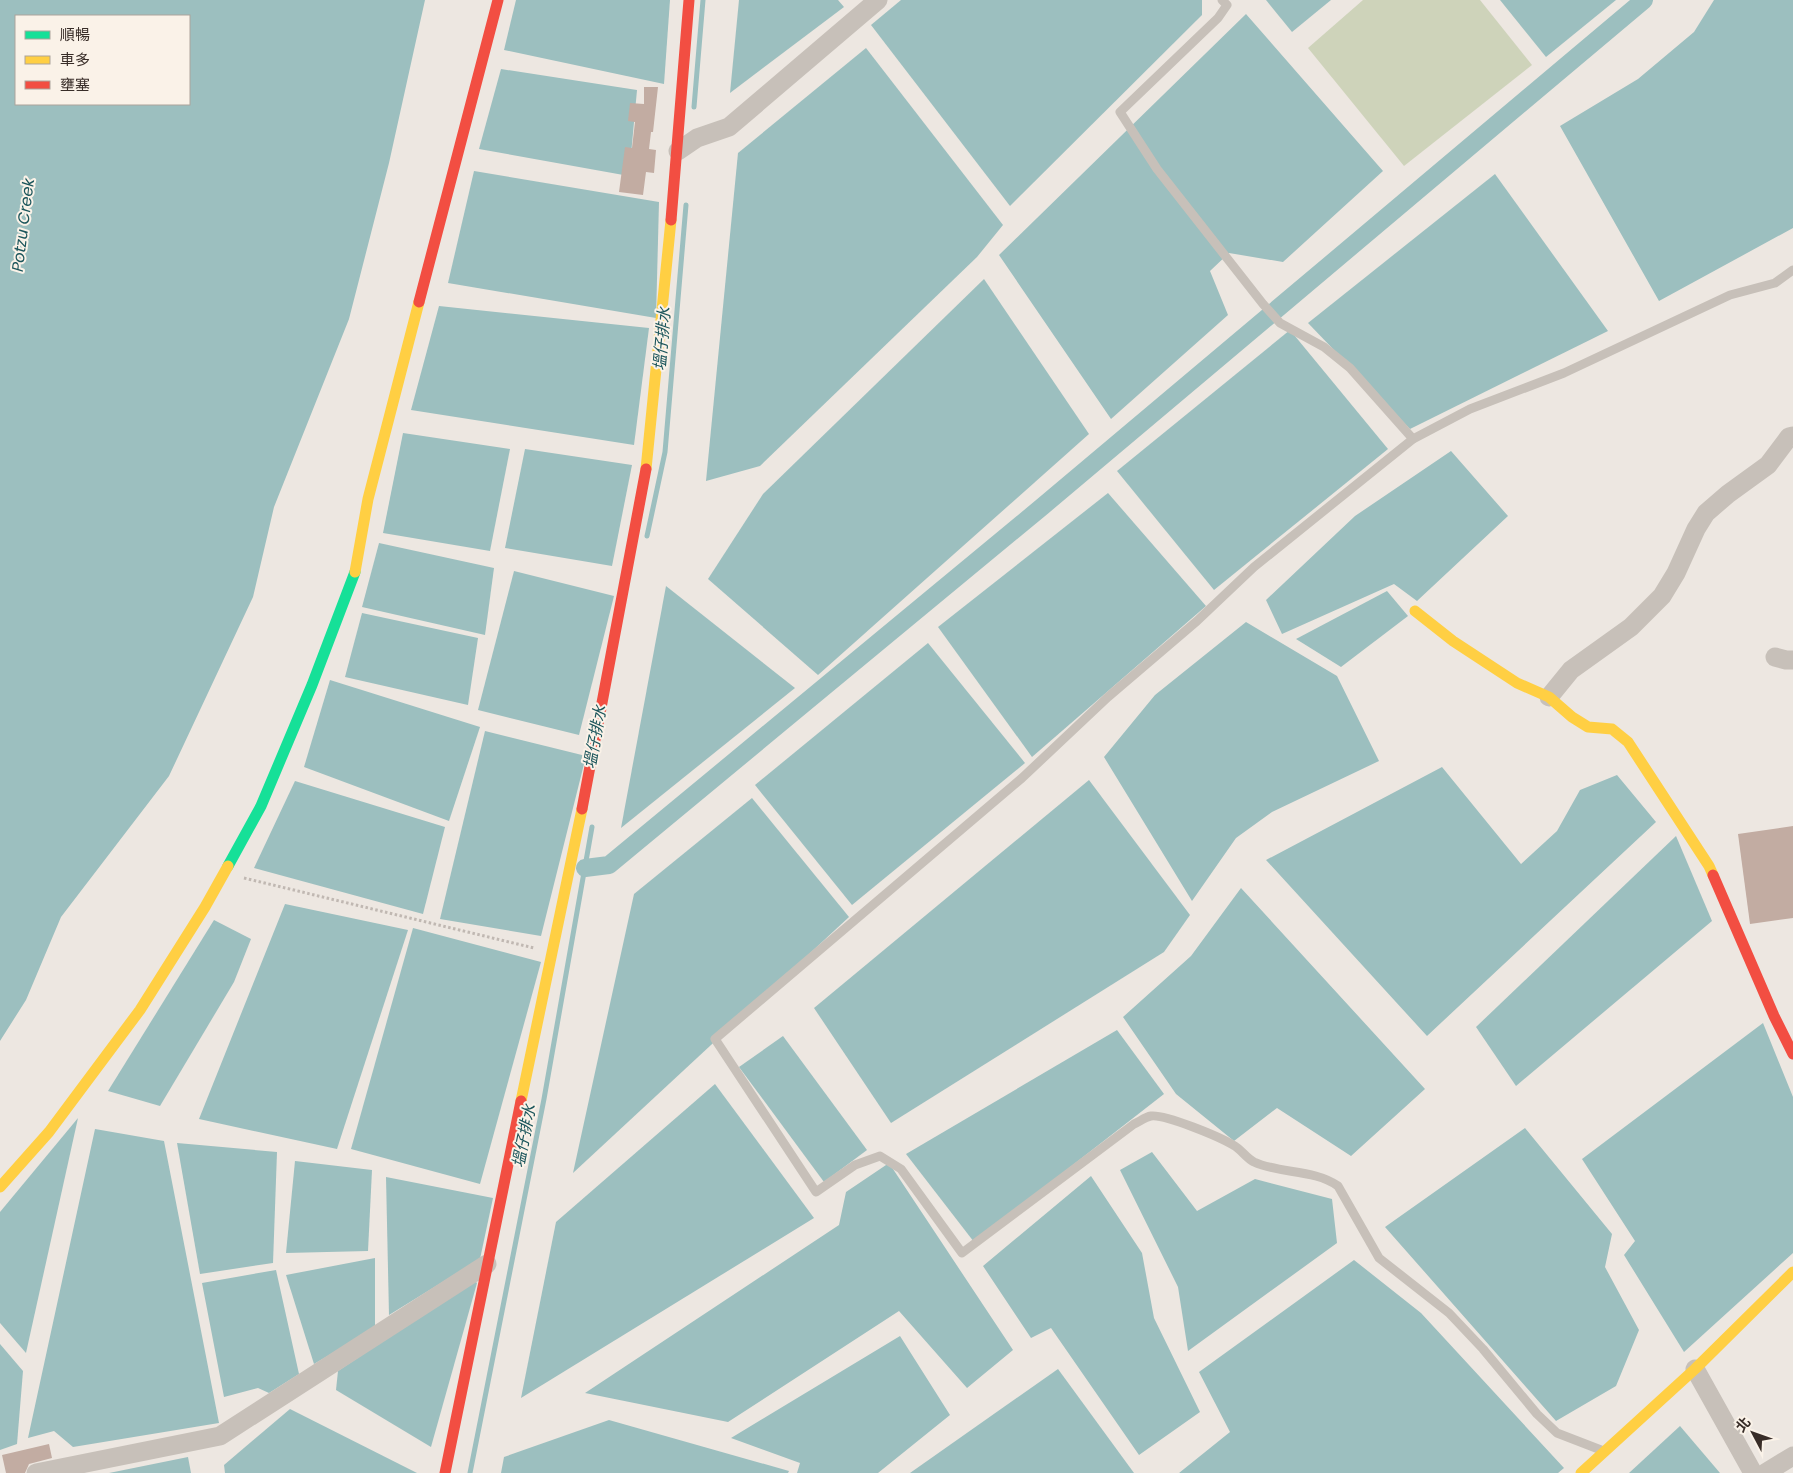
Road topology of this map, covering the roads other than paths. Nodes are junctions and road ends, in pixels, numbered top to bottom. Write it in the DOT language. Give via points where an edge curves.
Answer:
graph roads {
  1 [pos="498,0"];
  2 [pos="689,0"];
  3 [pos="878,0"];
  4 [pos="1222,0"];
  5 [pos="678,151"];
  6 [pos="1793,270"];
  7 [pos="1793,436"];
  8 [pos="1413,439"];
  9 [pos="1415,611"];
  10 [pos="1549,697"];
  11 [pos="1793,1054"];
  12 [pos="0,1187"];
  13 [pos="487,1264"];
  14 [pos="1793,1272"];
  15 [pos="1695,1369"];
  16 [pos="1606,1452"];
  17 [pos="1793,1456"];
  18 [pos="36,1473"];
  19 [pos="445,1473"];
  20 [pos="1581,1473"];
  21 [pos="1753,1473"];
  22 [pos="1766,1473"];
  1 -- 12 [label="street" via="368,499 354,577 312,685 261,806 205,907 140,1010 49,1132"];
  2 -- 5 [label="street"];
  3 -- 5 [label="street" via="729,127 697,138"];
  4 -- 8 [label="lane" via="1226,6 1218,18 1120,112 1157,169 1280,323 1324,347 1350,368"];
  5 -- 13 [label="street" via="644,477 571,868"];
  6 -- 8 [label="lane" via="1775,283 1730,295 1564,373 1470,409"];
  7 -- 10 [label="street" via="1768,466 1706,513 1662,596 1631,627 1571,670"];
  8 -- 16 [label="lane" via="1254,567 1022,778 715,1039 816,1192 855,1165 880,1156 901,1169 962,1254 1134,1124 1150,1116 1161,1116 1234,1145 1253,1162 1329,1180 1338,1186 1379,1258 1449,1313 1537,1414 1557,1433"];
  9 -- 10 [label="street" via="1516,683"];
  10 -- 11 [label="street" via="1588,727 1612,730 1628,742 1709,866"];
  13 -- 18 [label="street" via="220,1436"];
  13 -- 19 [label="street"];
  14 -- 15 [label="street"];
  15 -- 16 [label="street"];
  15 -- 21 [label="street"];
  16 -- 20 [label="street"];
  17 -- 22 [label="street"];
}
